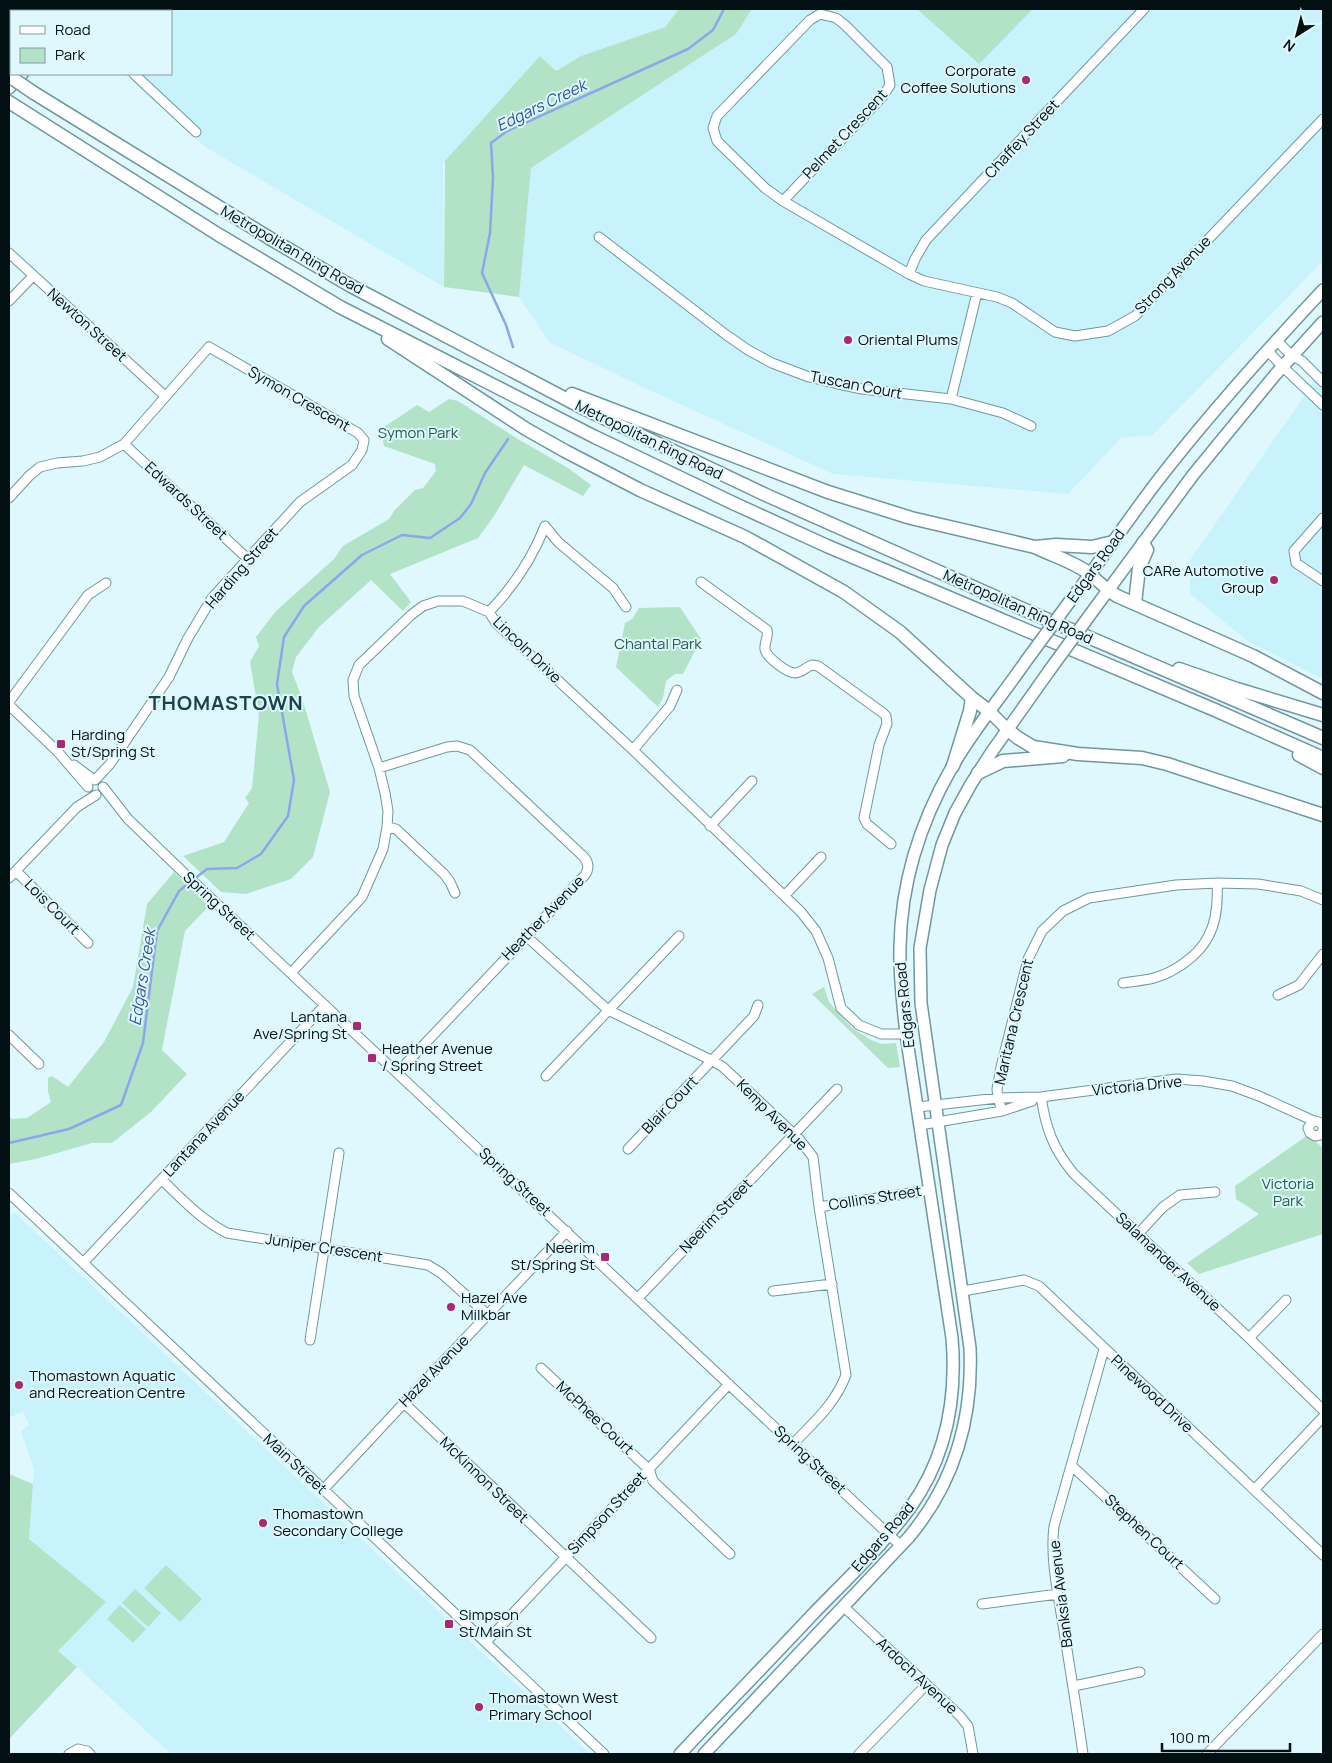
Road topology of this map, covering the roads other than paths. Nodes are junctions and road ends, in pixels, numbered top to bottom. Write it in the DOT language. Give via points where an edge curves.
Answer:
graph roads {
  1 [pos="1144,9"];
  2 [pos="21,75"];
  3 [pos="135,75"];
  4 [pos="9,76"];
  5 [pos="9,88"];
  6 [pos="14,105"];
  7 [pos="1323,118"];
  8 [pos="713,128"];
  9 [pos="196,132"];
  10 [pos="783,200"];
  11 [pos="599,237"];
  12 [pos="9,254"];
  13 [pos="908,274"];
  14 [pos="32,276"];
  15 [pos="1323,290"];
  16 [pos="977,294"];
  17 [pos="9,301"];
  18 [pos="340,307"];
  19 [pos="1323,322"];
  20 [pos="1276,340"];
  21 [pos="1267,350"];
  22 [pos="1292,356"];
  23 [pos="501,365"];
  24 [pos="1282,367"];
  25 [pos="1323,382"];
  26 [pos="165,396"];
  27 [pos="952,400"];
  28 [pos="1323,405"];
  29 [pos="1031,426"];
  30 [pos="124,444"];
  31 [pos="9,498"];
  32 [pos="300,502"];
  33 [pos="1323,518"];
  34 [pos="1113,542"];
  35 [pos="1143,543"];
  36 [pos="1035,547"];
  37 [pos="248,559"];
  38 [pos="1090,574"];
  39 [pos="1323,581"];
  40 [pos="701,582"];
  41 [pos="106,583"];
  42 [pos="1108,590"];
  43 [pos="1135,603"];
  44 [pos="626,607"];
  45 [pos="489,612"];
  46 [pos="1124,652"];
  47 [pos="677,690"];
  48 [pos="1323,693"];
  49 [pos="972,698"];
  50 [pos="9,703"];
  51 [pos="1215,710"];
  52 [pos="990,712"];
  53 [pos="1323,716"];
  54 [pos="1008,730"];
  55 [pos="1323,738"];
  56 [pos="633,750"];
  57 [pos="1078,754"];
  58 [pos="1323,758"];
  59 [pos="953,766"];
  60 [pos="379,768"];
  61 [pos="1323,768"];
  62 [pos="978,773"];
  63 [pos="752,781"];
  64 [pos="95,785"];
  65 [pos="96,795"];
  66 [pos="77,807"];
  67 [pos="1323,815"];
  68 [pos="128,819"];
  69 [pos="710,826"];
  70 [pos="387,827"];
  71 [pos="891,844"];
  72 [pos="821,858"];
  73 [pos="12,875"];
  74 [pos="1218,883"];
  75 [pos="455,892"];
  76 [pos="785,896"];
  77 [pos="1323,900"];
  78 [pos="526,936"];
  79 [pos="679,936"];
  80 [pos="88,944"];
  81 [pos="1323,954"];
  82 [pos="291,973"];
  83 [pos="1123,982"];
  84 [pos="1278,995"];
  85 [pos="325,1005"];
  86 [pos="758,1005"];
  87 [pos="608,1010"];
  88 [pos="906,1034"];
  89 [pos="9,1035"];
  90 [pos="713,1061"];
  91 [pos="39,1064"];
  92 [pos="398,1072"];
  93 [pos="546,1076"];
  94 [pos="837,1088"];
  95 [pos="1000,1098"];
  96 [pos="1042,1098"];
  97 [pos="935,1105"];
  98 [pos="918,1107"];
  99 [pos="1002,1111"];
  100 [pos="938,1123"];
  101 [pos="920,1125"];
  102 [pos="1319,1128"];
  103 [pos="794,1134"];
  104 [pos="628,1149"];
  105 [pos="339,1153"];
  106 [pos="162,1180"];
  107 [pos="930,1190"];
  108 [pos="1215,1192"];
  109 [pos="9,1193"];
  110 [pos="819,1206"];
  111 [pos="567,1231"];
  112 [pos="1138,1234"];
  113 [pos="325,1248"];
  114 [pos="83,1263"];
  115 [pos="832,1284"];
  116 [pos="963,1291"];
  117 [pos="773,1292"];
  118 [pos="638,1298"];
  119 [pos="1286,1300"];
  120 [pos="488,1315"];
  121 [pos="1249,1338"];
  122 [pos="310,1340"];
  123 [pos="1104,1349"];
  124 [pos="541,1368"];
  125 [pos="729,1384"];
  126 [pos="404,1403"];
  127 [pos="1323,1410"];
  128 [pos="1323,1417"];
  129 [pos="793,1444"];
  130 [pos="1072,1466"];
  131 [pos="648,1469"];
  132 [pos="1255,1489"];
  133 [pos="323,1490"];
  134 [pos="889,1534"];
  135 [pos="902,1546"];
  136 [pos="730,1554"];
  137 [pos="1323,1555"];
  138 [pos="565,1557"];
  139 [pos="1058,1594"];
  140 [pos="1215,1599"];
  141 [pos="982,1604"];
  142 [pos="844,1607"];
  143 [pos="1323,1634"];
  144 [pos="651,1638"];
  145 [pos="486,1642"];
  146 [pos="1140,1672"];
  147 [pos="926,1685"];
  148 [pos="1074,1686"];
  149 [pos="70,1754"];
  150 [pos="90,1754"];
  151 [pos="604,1754"];
  152 [pos="680,1754"];
  153 [pos="704,1754"];
  154 [pos="859,1754"];
  155 [pos="973,1754"];
  156 [pos="1083,1754"];
  157 [pos="1207,1754"];
  1 -- 13 [label="street, Chaffey Street" via="926,240"];
  2 -- 5 [label="main road"];
  3 -- 9 [label="street"];
  4 -- 23 [label="highway, Metropolitan Ring Road, bridge" via="271,240"];
  6 -- 18 [label="highway, Metropolitan Ring Road" via="219,235"];
  7 -- 16 [label="street, Strong Avenue" via="1135,316 1108,332 1075,336 1055,332 1012,303"];
  8 -- 10 [label="street, Strong Avenue" via="717,141 765,188"];
  8 -- 10 [label="street, Pelmet Crescent" via="717,116 810,20 820,14 841,21 888,67 890,86 883,96"];
  10 -- 13 [label="street, Strong Avenue"];
  11 -- 27 [label="street, Tuscan Court" via="725,334 772,363 809,377 862,389"];
  12 -- 14 [label="street, Newton Street"];
  13 -- 16 [label="street, Strong Avenue"];
  14 -- 17 [label="street"];
  14 -- 26 [label="street, Newton Street"];
  15 -- 20 [label="main road, Edgars Road"];
  16 -- 27 [label="street"];
  18 -- 49 [label="highway" via="557,447 640,490 745,537 844,592 900,632"];
  18 -- 51 [label="highway, Metropolitan Ring Road" via="564,422 735,504"];
  19 -- 22 [label="main road, Edgars Road"];
  20 -- 21 [label="main road, Edgars Road"];
  20 -- 22 [label="street"];
  21 -- 24 [label="street"];
  21 -- 34 [label="main road, Edgars Road" via="1186,445"];
  22 -- 24 [label="main road, Edgars Road"];
  22 -- 25 [label="street" via="1302,361"];
  23 -- 36 [label="highway" via="828,492 911,518"];
  23 -- 46 [label="highway, Metropolitan Ring Road" via="726,477"];
  24 -- 28 [label="street"];
  24 -- 35 [label="main road, Edgars Road" via="1193,475"];
  26 -- 30 [label="street"];
  26 -- 32 [label="street, Symon Crescent" via="209,347 358,433 364,440 362,450 352,465"];
  27 -- 29 [label="street, Tuscan Court" via="1003,413"];
  30 -- 31 [label="street" via="100,457 40,468"];
  30 -- 37 [label="street, Edwards Street"];
  32 -- 37 [label="street, Harding Street"];
  33 -- 39 [label="street" via="1294,551 1296,563"];
  34 -- 36 [label="highway" via="1092,547"];
  34 -- 38 [label="main road, Edgars Road"];
  35 -- 42 [label="main road, Edgars Road"];
  35 -- 43 [label="highway" via="1147,550 1139,568"];
  36 -- 38 [label="highway" via="1074,563"];
  37 -- 64 [label="street, Harding Street" via="212,598 168,677"];
  38 -- 42 [label="main road"];
  38 -- 52 [label="main road, Edgars Road, bridge"];
  40 -- 71 [label="street" via="767,630 764,647 770,658 792,673 812,665 818,666 886,716 887,724 879,745 864,818 866,824"];
  41 -- 50 [label="street" via="88,595"];
  42 -- 43 [label="highway"];
  42 -- 54 [label="main road, Edgars Road, bridge"];
  43 -- 48 [label="highway" via="1254,656"];
  44 -- 45 [label="street" via="613,588 558,542 545,526 538,544"];
  45 -- 56 [label="street, Lincoln Drive" via="496,624"];
  45 -- 60 [label="street, Lincoln Drive" via="463,601 438,601 423,606 359,665 353,680 354,696"];
  46 -- 53 [label="highway"];
  46 -- 55 [label="highway, Metropolitan Ring Road"];
  47 -- 56 [label="street" via="670,706"];
  49 -- 52 [label="highway"];
  49 -- 59 [label="highway"];
  50 -- 64 [label="street, Spring Street"];
  51 -- 58 [label="highway, Metropolitan Ring Road"];
  51 -- 61 [label="highway"];
  52 -- 54 [label="main road"];
  52 -- 59 [label="main road, Edgars Road"];
  54 -- 57 [label="highway" via="1033,747"];
  54 -- 62 [label="main road, Edgars Road"];
  56 -- 69 [label="street, Lincoln Drive"];
  57 -- 62 [label="highway" via="1003,761"];
  57 -- 67 [label="highway" via="1142,758 1167,764"];
  59 -- 88 [label="main road, Edgars Road" via="923,828 912,862 904,905 900,952"];
  60 -- 70 [label="street, Lincoln Drive" via="388,811"];
  60 -- 78 [label="street, Heather Avenue" via="447,747 464,748 477,756 588,861 585,875"];
  62 -- 97 [label="main road, Edgars Road" via="955,813 942,845 920,948 921,1003"];
  63 -- 69 [label="street"];
  64 -- 65 [label="street, Spring Street" via="90,792"];
  64 -- 66 [label="street, Harding Street"];
  64 -- 68 [label="street, Spring Street"];
  65 -- 66 [label="street"];
  65 -- 68 [label="street, Spring Street"];
  66 -- 73 [label="street"];
  68 -- 82 [label="street, Spring Street"];
  69 -- 76 [label="street, Lincoln Drive"];
  70 -- 75 [label="street" via="396,829 444,874"];
  70 -- 82 [label="street, Lincoln Drive" via="378,863 362,897"];
  72 -- 76 [label="street"];
  73 -- 80 [label="street, Lois Court"];
  74 -- 77 [label="street, Maritana Crescent" via="1258,884 1301,891"];
  74 -- 83 [label="street" via="1216,912 1208,937 1190,959 1153,979"];
  74 -- 95 [label="street, Maritana Crescent" via="1176,885 1089,898 1056,917 1036,939 1028,959 1000,1074"];
  76 -- 88 [label="street, Lincoln Drive" via="816,931 828,958 841,1008 859,1025 881,1034"];
  78 -- 87 [label="street, Kemp Avenue"];
  78 -- 92 [label="street, Heather Avenue"];
  79 -- 87 [label="street"];
  81 -- 84 [label="street" via="1299,985"];
  82 -- 85 [label="street, Spring Street"];
  85 -- 92 [label="street, Spring Street"];
  85 -- 106 [label="street, Lantana Avenue"];
  86 -- 90 [label="street, Blair Court" via="754,1016"];
  87 -- 90 [label="street, Kemp Avenue"];
  87 -- 93 [label="street"];
  88 -- 98 [label="main road, Edgars Road"];
  89 -- 91 [label="street"];
  90 -- 103 [label="street, Kemp Avenue"];
  90 -- 104 [label="street, Blair Court"];
  92 -- 111 [label="street, Spring Street"];
  94 -- 103 [label="street, Neerim Street"];
  95 -- 96 [label="street, Victoria Drive"];
  95 -- 97 [label="street, Victoria Drive"];
  95 -- 99 [label="street, Maritana Crescent"];
  96 -- 99 [label="street, Victoria Drive"];
  96 -- 102 [label="street, Victoria Drive" via="1176,1079 1203,1081 1232,1086 1259,1096"];
  96 -- 112 [label="street, Salamander Avenue" via="1048,1131 1059,1155 1073,1173"];
  97 -- 98 [label="street, Victoria Drive"];
  97 -- 100 [label="main road, Edgars Road"];
  98 -- 101 [label="main road, Edgars Road"];
  99 -- 100 [label="street, Victoria Drive"];
  100 -- 101 [label="street, Victoria Drive"];
  100 -- 116 [label="main road, Edgars Road"];
  101 -- 107 [label="main road, Edgars Road"];
  103 -- 110 [label="street, Kemp Avenue" via="813,1157"];
  103 -- 118 [label="street, Neerim Street"];
  105 -- 113 [label="street"];
  106 -- 113 [label="street, Juniper Crescent" via="206,1221 226,1233"];
  106 -- 114 [label="street, Lantana Avenue"];
  107 -- 110 [label="street, Collins Street"];
  107 -- 134 [label="main road, Edgars Road" via="952,1338 954,1380 941,1447 928,1478"];
  108 -- 112 [label="street" via="1180,1196 1163,1207"];
  109 -- 114 [label="street, Main Street"];
  110 -- 115 [label="street, Kemp Avenue"];
  111 -- 118 [label="street, Spring Street"];
  111 -- 120 [label="street, Hazel Avenue"];
  112 -- 121 [label="street, Salamander Avenue"];
  113 -- 120 [label="street, Juniper Crescent" via="428,1265"];
  113 -- 122 [label="street"];
  114 -- 133 [label="street, Main Street"];
  115 -- 117 [label="street"];
  115 -- 129 [label="street, Kemp Avenue" via="846,1375 833,1402"];
  116 -- 123 [label="street, Pinewood Drive" via="1024,1280 1039,1286"];
  116 -- 135 [label="main road, Edgars Road" via="971,1365 964,1426 956,1457 943,1486 928,1513"];
  118 -- 125 [label="street, Spring Street"];
  119 -- 121 [label="street"];
  120 -- 126 [label="street, Hazel Avenue"];
  121 -- 127 [label="street, Salamander Avenue"];
  123 -- 130 [label="street, Banksia Avenue"];
  123 -- 132 [label="street, Pinewood Drive"];
  124 -- 131 [label="street, McPhee Court"];
  125 -- 129 [label="street, Spring Street"];
  125 -- 131 [label="street, Simpson Street"];
  126 -- 133 [label="street, Hazel Avenue"];
  126 -- 138 [label="street, McKinnon Street"];
  128 -- 132 [label="street"];
  129 -- 134 [label="street, Spring Street"];
  130 -- 139 [label="street, Banksia Avenue" via="1052,1540"];
  130 -- 140 [label="street, Stephen Court"];
  131 -- 136 [label="street, McPhee Court" via="653,1481"];
  131 -- 138 [label="street, Simpson Street"];
  132 -- 137 [label="street, Pinewood Drive"];
  133 -- 145 [label="street, Main Street"];
  134 -- 135 [label="street, Spring Street"];
  134 -- 152 [label="main road, Edgars Road"];
  135 -- 142 [label="main road, Edgars Road"];
  138 -- 144 [label="street, McKinnon Street"];
  138 -- 145 [label="street, Simpson Street"];
  139 -- 141 [label="street"];
  139 -- 148 [label="street, Banksia Avenue"];
  142 -- 147 [label="street, Ardoch Avenue"];
  142 -- 153 [label="main road, Edgars Road"];
  143 -- 157 [label="street"];
  145 -- 151 [label="street, Main Street"];
  146 -- 148 [label="street"];
  147 -- 154 [label="street"];
  147 -- 155 [label="street, Ardoch Avenue" via="968,1726"];
  148 -- 156 [label="street, Banksia Avenue"];
  149 -- 150 [label="street" via="78,1749"];
}
